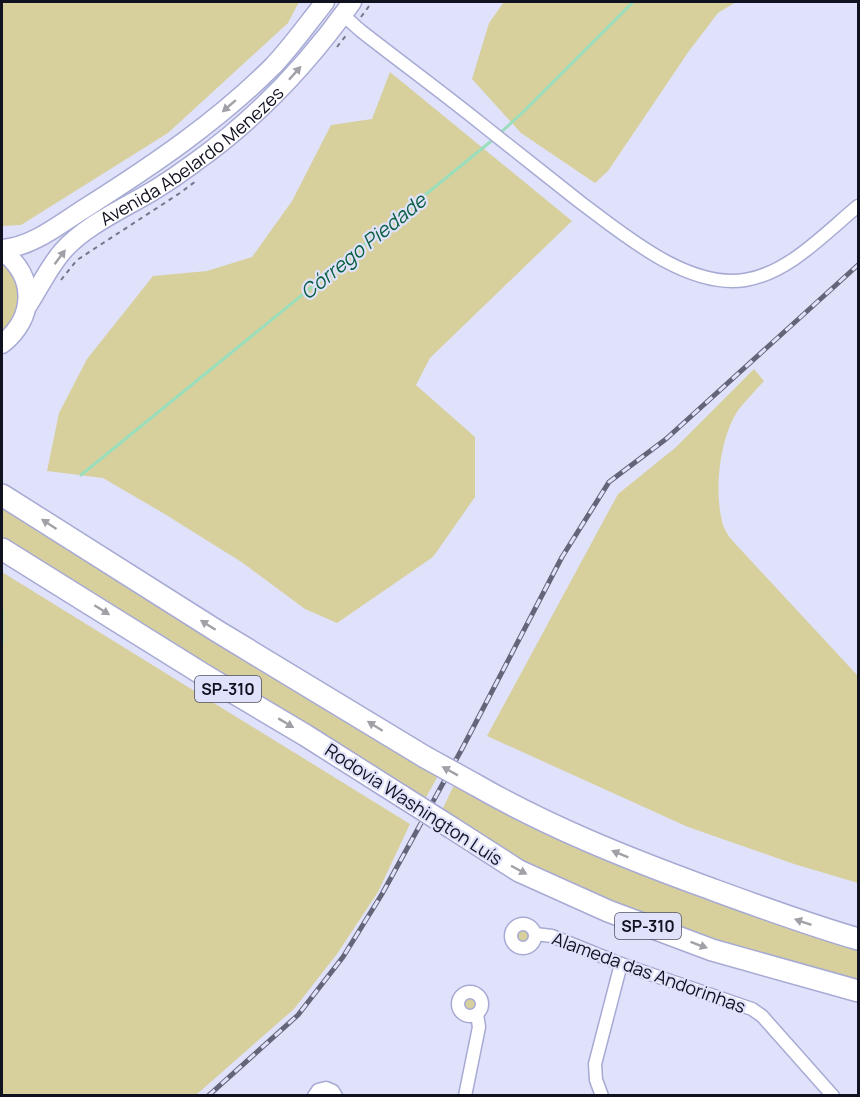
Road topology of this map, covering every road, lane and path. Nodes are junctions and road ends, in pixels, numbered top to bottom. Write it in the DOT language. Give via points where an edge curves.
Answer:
graph roads {
  1 [pos="325,2"];
  2 [pos="347,8"];
  3 [pos="858,206"];
  4 [pos="2,250"];
  5 [pos="27,305"];
  6 [pos="2,344"];
  7 [pos="2,495"];
  8 [pos="2,549"];
  9 [pos="535,934"];
  10 [pos="858,939"];
  11 [pos="621,964"];
  12 [pos="858,991"];
  13 [pos="477,1014"];
  14 [pos="314,1095"];
  15 [pos="336,1095"];
  16 [pos="465,1095"];
  17 [pos="602,1095"];
  18 [pos="833,1095"];
  1 -- 4 [label="main road, Avenida Abelardo Menezes, one-way" via="273,65 200,131 48,232 18,248"];
  2 -- 3 [label="street" via="361,31 512,150 637,245 692,272 744,280 769,273 798,255"];
  5 -- 2 [label="main road, Avenida Abelardo Menezes, one-way" via="62,251 92,227 158,188 268,103"];
  4 -- 5 [label="main road" via="25,279"];
  5 -- 6 [label="main road, Avenida Abelardo Menezes" via="23,321"];
  10 -- 7 [label="highway, SP-310, one-way, bridge" via="769,911 590,842 517,809 217,631"];
  8 -- 12 [label="highway, Rodovia Washington Luís / SP-310, one-way, bridge" via="519,871 608,911 712,950"];
  9 -- 11 [label="street, Alameda das Andorinhas" via="552,936"];
  11 -- 17 [label="street" via="596,1064 596,1080"];
  11 -- 18 [label="street, Alameda das Andorinhas" via="752,1009"];
  13 -- 16 [label="street" via="479,1027"];
  14 -- 15 [label="street" via="326,1088"];
}
